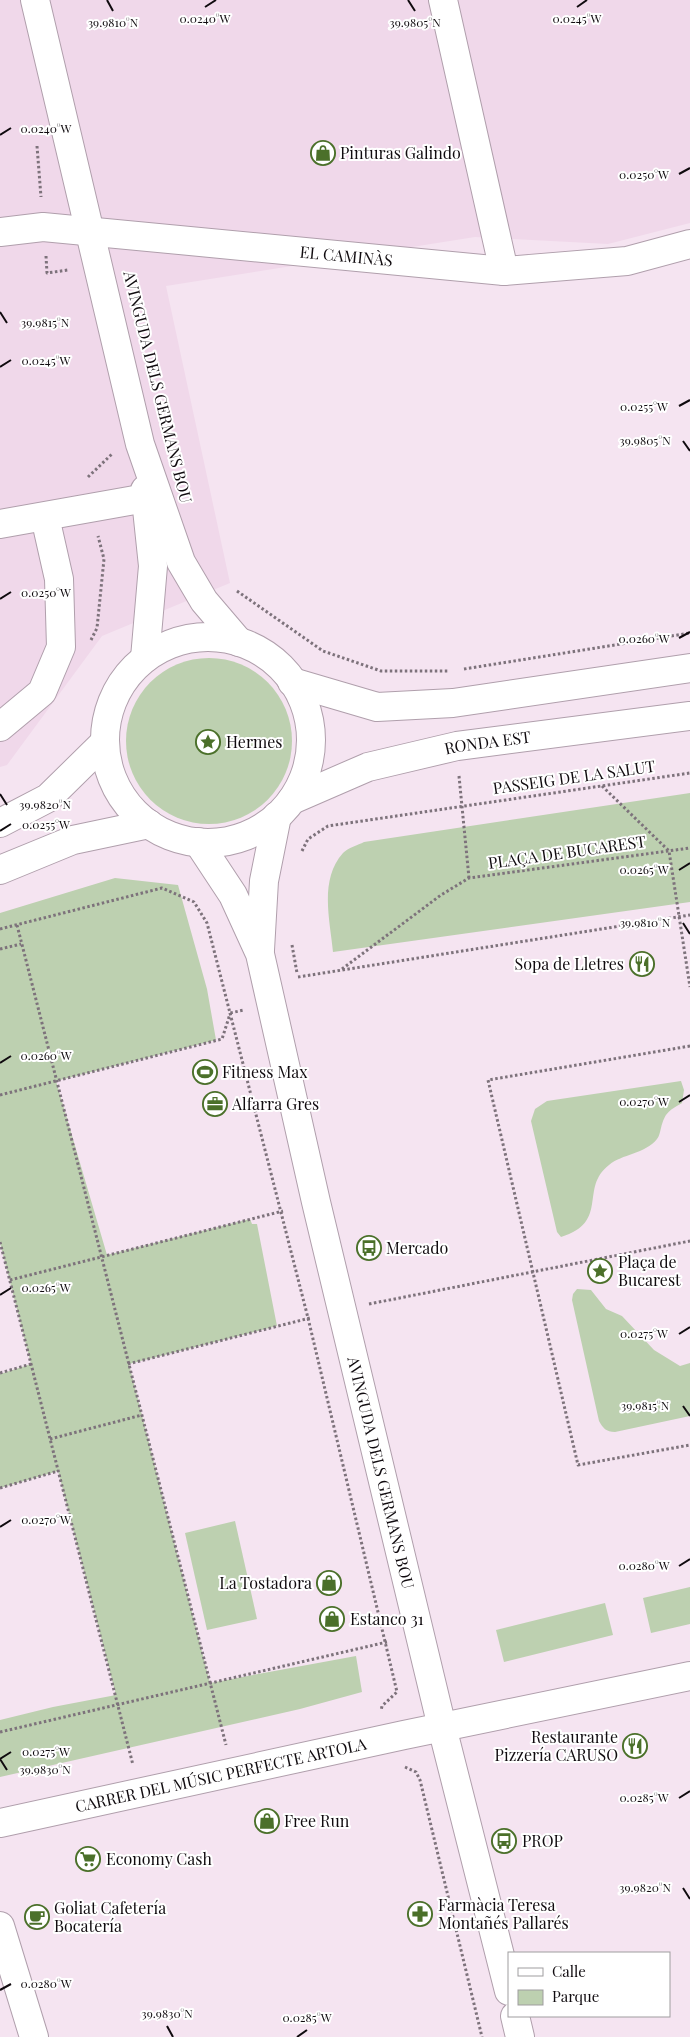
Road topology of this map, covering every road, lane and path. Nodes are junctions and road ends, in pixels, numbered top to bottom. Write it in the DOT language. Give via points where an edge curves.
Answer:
graph roads {
  1 [pos="35,0"];
  2 [pos="443,0"];
  3 [pos="37,141"];
  4 [pos="43,227"];
  5 [pos="89,231"];
  6 [pos="0,232"];
  7 [pos="690,244"];
  8 [pos="70,270"];
  9 [pos="504,271"];
  10 [pos="127,448"];
  11 [pos="146,498"];
  12 [pos="91,508"];
  13 [pos="45,517"];
  14 [pos="0,524"];
  15 [pos="236,590"];
  16 [pos="690,633"];
  17 [pos="239,642"];
  18 [pos="88,646"];
  19 [pos="145,658"];
  20 [pos="690,668"];
  21 [pos="460,670"];
  22 [pos="451,671"];
  23 [pos="292,682"];
  24 [pos="690,716"];
  25 [pos="0,727"];
  26 [pos="105,742"];
  27 [pos="690,773"];
  28 [pos="601,786"];
  29 [pos="462,806"];
  30 [pos="285,808"];
  31 [pos="0,823"];
  32 [pos="149,824"];
  33 [pos="198,842"];
  34 [pos="690,848"];
  35 [pos="669,851"];
  36 [pos="0,870"];
  37 [pos="469,878"];
  38 [pos="690,915"];
  39 [pos="680,917"];
  40 [pos="17,925"];
  41 [pos="21,944"];
  42 [pos="0,949"];
  43 [pos="260,954"];
  44 [pos="340,970"];
  45 [pos="298,977"];
  46 [pos="690,986"];
  47 [pos="690,1046"];
  48 [pos="56,1080"];
  49 [pos="0,1094"];
  50 [pos="316,1202"];
  51 [pos="282,1211"];
  52 [pos="690,1240"];
  53 [pos="0,1242"];
  54 [pos="101,1256"];
  55 [pos="532,1272"];
  56 [pos="10,1280"];
  57 [pos="342,1310"];
  58 [pos="308,1318"];
  59 [pos="31,1364"];
  60 [pos="128,1364"];
  61 [pos="0,1373"];
  62 [pos="142,1415"];
  63 [pos="50,1439"];
  64 [pos="690,1445"];
  65 [pos="58,1471"];
  66 [pos="0,1488"];
  67 [pos="420,1635"];
  68 [pos="385,1642"];
  69 [pos="690,1676"];
  70 [pos="210,1683"];
  71 [pos="118,1704"];
  72 [pos="442,1727"];
  73 [pos="0,1732"];
  74 [pos="385,1739"];
  75 [pos="232,1772"];
  76 [pos="140,1792"];
  77 [pos="0,1823"];
  78 [pos="0,1926"];
  79 [pos="508,1987"];
  80 [pos="515,2017"];
  81 [pos="34,2037"];
  82 [pos="482,2037"];
  83 [pos="520,2037"];
  1 -- 5 [label="street, AVINGUDA DELS GERMANS BOU"];
  2 -- 9 [label="street"];
  3 -- 4 [label="path"];
  4 -- 5 [label="street, EL CAMINÀS"];
  4 -- 6 [label="street, EL CAMINÀS"];
  4 -- 8 [label="path" via="47,274"];
  5 -- 9 [label="street, EL CAMINÀS"];
  5 -- 10 [label="street, AVINGUDA DELS GERMANS BOU"];
  7 -- 9 [label="street, EL CAMINÀS" via="627,261"];
  10 -- 11 [label="street, AVINGUDA DELS GERMANS BOU"];
  10 -- 12 [label="path" via="85,480"];
  10 -- 17 [label="street, AVINGUDA DELS GERMANS BOU" via="181,562 204,601"];
  11 -- 12 [label="street"];
  11 -- 19 [label="street, AVINGUDA DELS GERMANS BOU" via="153,566"];
  12 -- 13 [label="street"];
  12 -- 18 [label="path" via="104,559 97,628"];
  13 -- 14 [label="street"];
  13 -- 25 [label="street" via="59,579 62,647 42,692"];
  15 -- 22 [label="path" via="323,651 381,671"];
  16 -- 21 [label="path"];
  17 -- 19 [label="street, RONDA EST" via="212,637 190,639 168,645"];
  17 -- 23 [label="street, AVINGUDA DELS GERMANS BOU" via="266,655"];
  19 -- 26 [label="street, RONDA EST" via="128,674 115,695"];
  20 -- 23 [label="street" via="453,703 377,707"];
  23 -- 30 [label="street, AVINGUDA DELS GERMANS BOU" via="307,713 311,741 306,770"];
  24 -- 30 [label="street, RONDA EST" via="457,746 368,767"];
  26 -- 31 [label="street" via="48,798"];
  26 -- 32 [label="street, RONDA EST" via="108,765 117,788 134,811"];
  27 -- 28 [label="path, PASSEIG DE LA SALUT"];
  28 -- 29 [label="path, PASSEIG DE LA SALUT"];
  28 -- 35 [label="path, PLAÇA DE BUCAREST"];
  29 -- 37 [label="path, PLAÇA DE BUCAREST"];
  30 -- 33 [label="street, RONDA EST" via="258,830 240,838 215,843"];
  30 -- 43 [label="street, AVINGUDA DELS GERMANS BOU" via="264,881"];
  32 -- 33 [label="street, RONDA EST" via="163,833"];
  32 -- 36 [label="street" via="73,840"];
  33 -- 43 [label="street, AVINGUDA DELS GERMANS BOU" via="233,895"];
  34 -- 35 [label="path, PLAÇA DE BUCAREST"];
  35 -- 37 [label="path, PLAÇA DE BUCAREST"];
  35 -- 39 [label="path, PLAÇA DE BUCAREST"];
  37 -- 44 [label="path, PLAÇA DE BUCAREST" via="441,894"];
  38 -- 39 [label="path, PLAÇA DE BUCAREST"];
  39 -- 44 [label="path, PLAÇA DE BUCAREST"];
  39 -- 46 [label="path, PLAÇA DE BUCAREST"];
  40 -- 41 [label="path"];
  41 -- 42 [label="path"];
  41 -- 48 [label="path"];
  43 -- 50 [label="street, AVINGUDA DELS GERMANS BOU"];
  44 -- 45 [label="path, PLAÇA DE BUCAREST"];
  47 -- 55 [label="path" via="488,1080"];
  48 -- 49 [label="path"];
  48 -- 51 [label="path" via="222,1039 230,1013"];
  48 -- 54 [label="path"];
  50 -- 51 [label="path"];
  50 -- 57 [label="street, AVINGUDA DELS GERMANS BOU"];
  51 -- 54 [label="path"];
  51 -- 58 [label="path"];
  52 -- 55 [label="path"];
  53 -- 56 [label="path"];
  54 -- 56 [label="path"];
  54 -- 60 [label="path"];
  55 -- 57 [label="path"];
  55 -- 64 [label="path" via="578,1465"];
  56 -- 59 [label="path"];
  57 -- 58 [label="path"];
  57 -- 67 [label="street, AVINGUDA DELS GERMANS BOU"];
  58 -- 60 [label="path"];
  58 -- 68 [label="path"];
  59 -- 61 [label="path"];
  59 -- 63 [label="path"];
  60 -- 62 [label="path"];
  62 -- 63 [label="path"];
  62 -- 70 [label="path"];
  63 -- 65 [label="path"];
  65 -- 66 [label="path"];
  65 -- 71 [label="path"];
  67 -- 68 [label="path"];
  67 -- 72 [label="street, AVINGUDA DELS GERMANS BOU"];
  68 -- 70 [label="path"];
  68 -- 74 [label="path" via="397,1692 382,1706 380,1718"];
  69 -- 72 [label="street, CARRER DEL MÚSIC PERFECTE ARTOLA"];
  70 -- 71 [label="path"];
  70 -- 75 [label="path"];
  71 -- 73 [label="path"];
  71 -- 76 [label="path"];
  72 -- 74 [label="street, CARRER DEL MÚSIC PERFECTE ARTOLA"];
  72 -- 79 [label="street, AVINGUDA DELS GERMANS BOU"];
  74 -- 75 [label="street, CARRER DEL MÚSIC PERFECTE ARTOLA"];
  74 -- 82 [label="path" via="388,1758 393,1765 408,1767 420,1780"];
  75 -- 76 [label="street, CARRER DEL MÚSIC PERFECTE ARTOLA"];
  76 -- 77 [label="street, CARRER DEL MÚSIC PERFECTE ARTOLA"];
  78 -- 81 [label="street"];
  80 -- 83 [label="street"];
}
